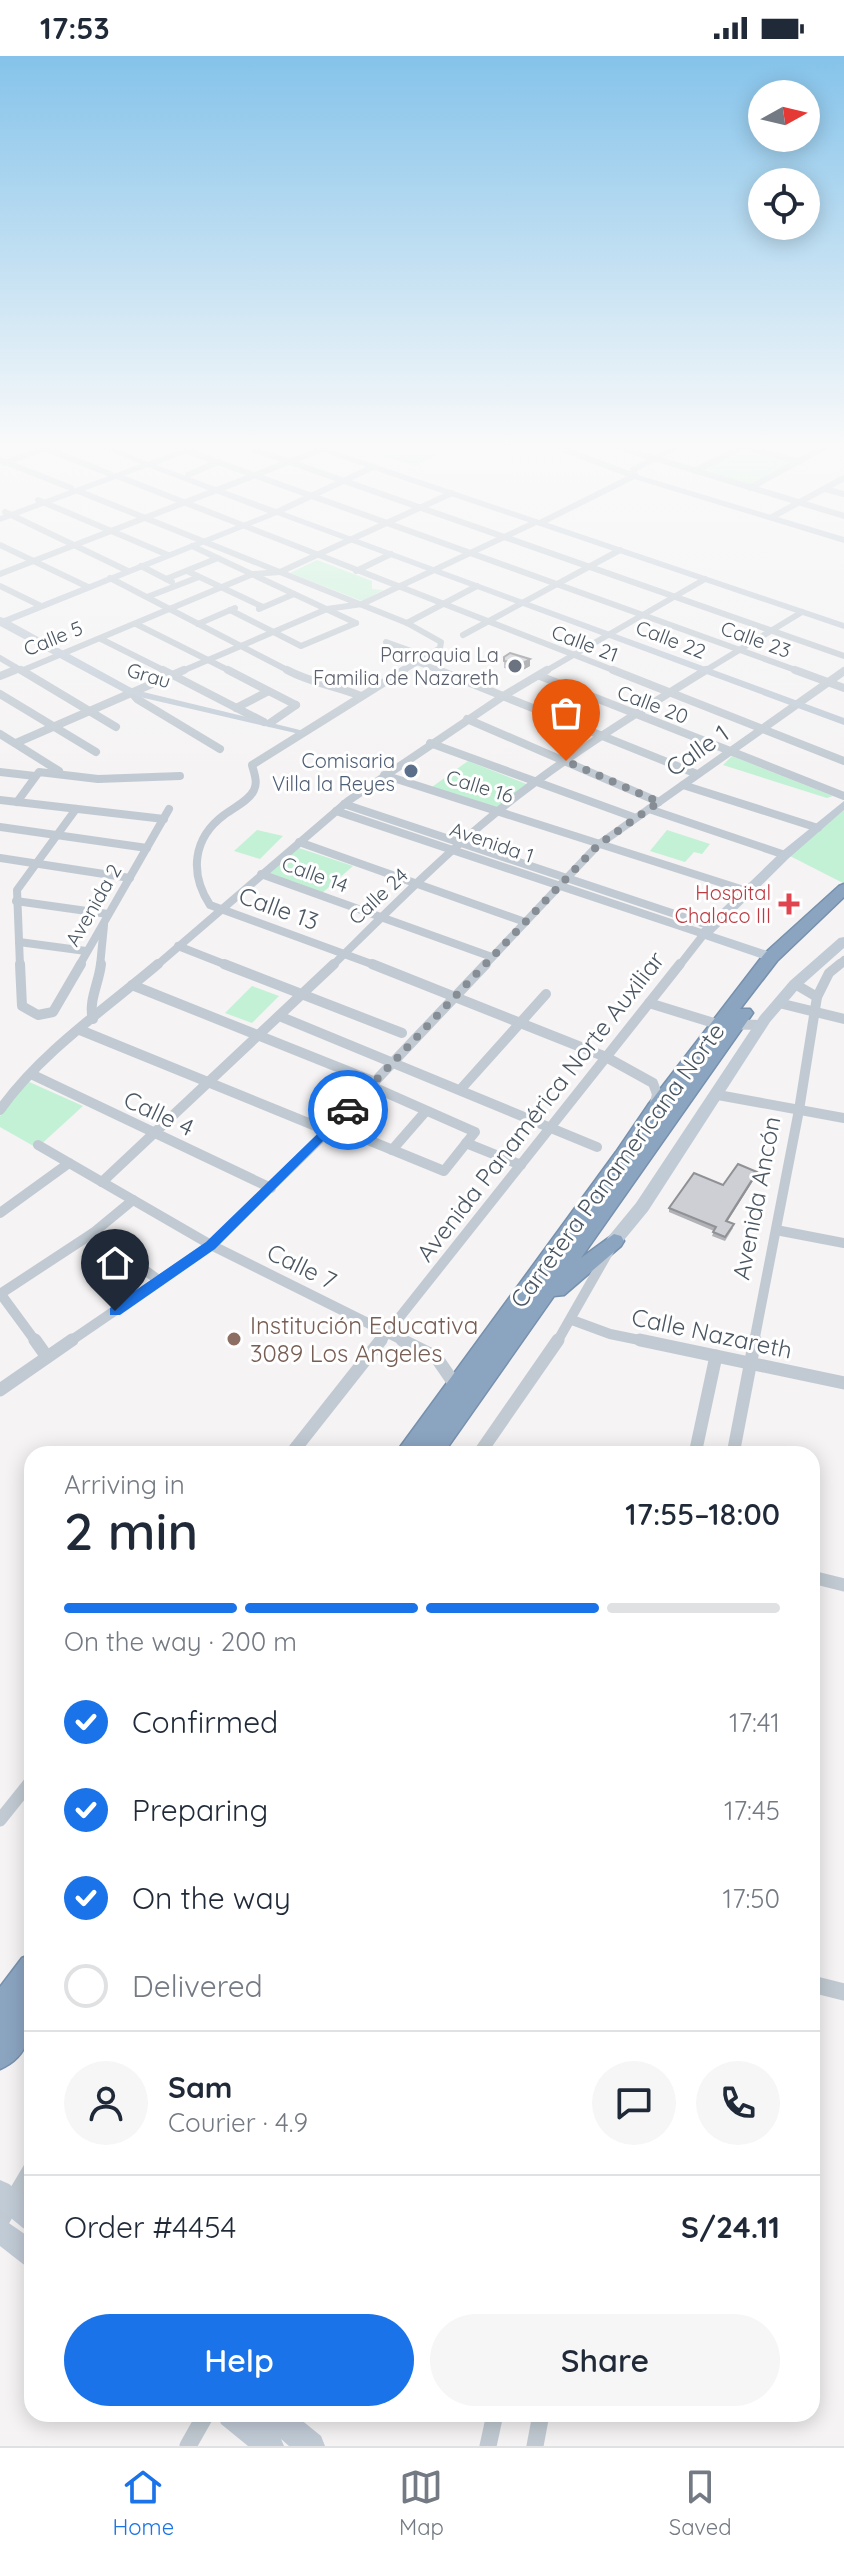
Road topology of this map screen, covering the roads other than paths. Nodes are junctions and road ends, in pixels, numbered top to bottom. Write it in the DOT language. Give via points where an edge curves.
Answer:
graph roads {
  1 [pos="20,555"];
  2 [pos="51,555"];
  3 [pos="93,555"];
  4 [pos="168,555"];
  5 [pos="210,555"];
  6 [pos="237,555"];
  7 [pos="314,555"];
  8 [pos="316,555"];
  9 [pos="390,555"];
  10 [pos="392,555"];
  11 [pos="468,555"];
  12 [pos="475,555"];
  13 [pos="551,555"];
  14 [pos="611,555"];
  15 [pos="633,555"];
  16 [pos="218,558"];
  17 [pos="33,561"];
  18 [pos="141,566"];
  19 [pos="588,567"];
  20 [pos="435,570"];
  21 [pos="128,571"];
  22 [pos="187,571"];
  23 [pos="356,571"];
  24 [pos="280,572"];
  25 [pos="0,574"];
  26 [pos="253,574"];
  27 [pos="199,577"];
  28 [pos="110,578"];
  29 [pos="166,579"];
  30 [pos="705,579"];
  31 [pos="557,584"];
  32 [pos="178,585"];
  33 [pos="0,586"];
  34 [pos="477,586"];
  35 [pos="88,587"];
  36 [pos="221,588"];
  37 [pos="400,588"];
  38 [pos="294,594"];
  39 [pos="147,597"];
  40 [pos="674,597"];
  41 [pos="250,601"];
  42 [pos="523,602"];
  43 [pos="362,604"];
  44 [pos="442,604"];
  45 [pos="41,606"];
  46 [pos="263,607"];
  47 [pos="170,609"];
  48 [pos="327,609"];
  49 [pos="230,610"];
  50 [pos="802,612"];
  51 [pos="243,616"];
  52 [pos="644,616"];
  53 [pos="1,622"];
  54 [pos="487,622"];
  55 [pos="407,623"];
  56 [pos="136,624"];
  57 [pos="198,624"];
  58 [pos="844,626"];
  59 [pos="273,631"];
  60 [pos="772,631"];
  61 [pos="609,634"];
  62 [pos="463,635"];
  63 [pos="101,639"];
  64 [pos="386,642"];
  65 [pos="240,645"];
  66 [pos="741,651"];
  67 [pos="60,656"];
  68 [pos="425,656"];
  69 [pos="574,656"];
  70 [pos="844,656"];
  71 [pos="0,658"];
  72 [pos="206,659"];
  73 [pos="417,662"];
  74 [pos="20,670"];
  75 [pos="844,671"];
  76 [pos="708,672"];
  77 [pos="170,675"];
  78 [pos="0,676"];
  79 [pos="540,676"];
  80 [pos="828,682"];
  81 [pos="844,688"];
  82 [pos="131,692"];
  83 [pos="267,692"];
  84 [pos="0,694"];
  85 [pos="672,694"];
  86 [pos="505,695"];
  87 [pos="361,696"];
  88 [pos="797,705"];
  89 [pos="236,708"];
  90 [pos="89,711"];
  91 [pos="636,715"];
  92 [pos="467,719"];
  93 [pos="844,722"];
  94 [pos="267,723"];
  95 [pos="52,727"];
  96 [pos="116,727"];
  97 [pos="762,729"];
  98 [pos="300,733"];
  99 [pos="0,734"];
  100 [pos="603,737"];
  101 [pos="16,743"];
  102 [pos="430,743"];
  103 [pos="220,749"];
  104 [pos="730,751"];
  105 [pos="96,752"];
  106 [pos="566,761"];
  107 [pos="844,761"];
  108 [pos="0,772"];
  109 [pos="697,774"];
  110 [pos="66,775"];
  111 [pos="384,775"];
  112 [pos="35,776"];
  113 [pos="180,776"];
  114 [pos="535,782"];
  115 [pos="683,785"];
  116 [pos="844,796"];
  117 [pos="0,800"];
  118 [pos="17,802"];
  119 [pos="659,802"];
  120 [pos="844,804"];
  121 [pos="340,808"];
  122 [pos="76,809"];
  123 [pos="169,809"];
  124 [pos="649,809"];
  125 [pos="498,810"];
  126 [pos="636,818"];
  127 [pos="164,819"];
  128 [pos="0,827"];
  129 [pos="818,828"];
  130 [pos="56,834"];
  131 [pos="299,842"];
  132 [pos="600,843"];
  133 [pos="457,847"];
  134 [pos="147,848"];
  135 [pos="785,855"];
  136 [pos="0,858"];
  137 [pos="35,863"];
  138 [pos="261,874"];
  139 [pos="130,878"];
  140 [pos="569,878"];
  141 [pos="417,884"];
  142 [pos="560,886"];
  143 [pos="844,889"];
  144 [pos="747,891"];
  145 [pos="16,901"];
  146 [pos="844,904"];
  147 [pos="221,909"];
  148 [pos="380,917"];
  149 [pos="106,918"];
  150 [pos="525,922"];
  151 [pos="707,930"];
  152 [pos="844,941"];
  153 [pos="19,942"];
  154 [pos="178,946"];
  155 [pos="86,951"];
  156 [pos="345,953"];
  157 [pos="775,953"];
  158 [pos="492,957"];
  159 [pos="844,960"];
  160 [pos="795,984"];
  161 [pos="132,985"];
  162 [pos="546,994"];
  163 [pos="301,995"];
  164 [pos="455,997"];
  165 [pos="817,997"];
  166 [pos="649,1003"];
  167 [pos="779,1003"];
  168 [pos="814,1013"];
  169 [pos="279,1016"];
  170 [pos="93,1019"];
  171 [pos="844,1019"];
  172 [pos="521,1023"];
  173 [pos="761,1025"];
  174 [pos="726,1028"];
  175 [pos="80,1030"];
  176 [pos="402,1033"];
  177 [pos="260,1036"];
  178 [pos="606,1057"];
  179 [pos="393,1063"];
  180 [pos="31,1074"];
  181 [pos="210,1082"];
  182 [pos="373,1084"];
  183 [pos="460,1090"];
  184 [pos="718,1095"];
  185 [pos="654,1109"];
  186 [pos="0,1110"];
  187 [pos="799,1110"];
  188 [pos="426,1111"];
  189 [pos="844,1118"];
  190 [pos="551,1127"];
  191 [pos="331,1128"];
  192 [pos="156,1134"];
  193 [pos="466,1143"];
  194 [pos="38,1145"];
  195 [pos="597,1147"];
  196 [pos="392,1150"];
  197 [pos="69,1163"];
  198 [pos="521,1165"];
  199 [pos="102,1182"];
  200 [pos="271,1188"];
  201 [pos="133,1200"];
  202 [pos="3,1207"];
  203 [pos="776,1230"];
  204 [pos="93,1233"];
  205 [pos="614,1241"];
  206 [pos="844,1243"];
  207 [pos="211,1245"];
  208 [pos="160,1281"];
  209 [pos="0,1293"];
  210 [pos="535,1306"];
  211 [pos="572,1320"];
  212 [pos="387,1333"];
  213 [pos="716,1356"];
  214 [pos="47,1357"];
  215 [pos="751,1364"];
  216 [pos="844,1383"];
  217 [pos="456,1386"];
  218 [pos="0,1390"];
  219 [pos="297,1446"];
  220 [pos="412,1446"];
  221 [pos="436,1446"];
  222 [pos="485,1446"];
  223 [pos="697,1446"];
  224 [pos="735,1446"];
  225 [pos="820,1579"];
  226 [pos="844,1585"];
  227 [pos="24,1790"];
  228 [pos="0,1820"];
  229 [pos="24,1979"];
  230 [pos="820,1986"];
  231 [pos="844,1992"];
  232 [pos="0,2012"];
  233 [pos="24,2021"];
  234 [pos="0,2054"];
  235 [pos="24,2184"];
  236 [pos="11,2209"];
  237 [pos="0,2230"];
  238 [pos="24,2249"];
  239 [pos="202,2422"];
  240 [pos="241,2422"];
  241 [pos="282,2422"];
  242 [pos="493,2422"];
  243 [pos="540,2422"];
  244 [pos="188,2446"];
  245 [pos="270,2446"];
  246 [pos="311,2446"];
  247 [pos="488,2446"];
  248 [pos="535,2446"];
  1 -- 17 [label="street"];
  2 -- 17 [label="street"];
  3 -- 21 [label="street"];
  4 -- 18 [label="street"];
  5 -- 16 [label="street"];
  6 -- 24 [label="street"];
  7 -- 24 [label="street, Calle 5"];
  8 -- 23 [label="street, Calle 21"];
  9 -- 23 [label="street"];
  10 -- 20 [label="street, Calle 22"];
  11 -- 20 [label="street"];
  12 -- 31 [label="street, Calle 23"];
  13 -- 19 [label="street"];
  14 -- 19 [label="street"];
  15 -- 30 [label="street"];
  16 -- 22 [label="street"];
  16 -- 26 [label="street"];
  17 -- 25 [label="street"];
  17 -- 35 [label="street"];
  18 -- 21 [label="street"];
  18 -- 29 [label="street"];
  19 -- 31 [label="street"];
  19 -- 40 [label="street"];
  20 -- 34 [label="street, Calle 22"];
  20 -- 37 [label="street"];
  21 -- 28 [label="street"];
  22 -- 27 [label="street"];
  22 -- 29 [label="street"];
  23 -- 37 [label="street, Calle 21"];
  24 -- 26 [label="street, Calle 5"];
  24 -- 43 [label="street"];
  26 -- 36 [label="street, Calle 5"];
  26 -- 38 [label="street"];
  27 -- 32 [label="street"];
  27 -- 36 [label="street"];
  28 -- 35 [label="street"];
  28 -- 39 [label="street"];
  29 -- 32 [label="street"];
  30 -- 40 [label="street"];
  30 -- 50 [label="street"];
  31 -- 42 [label="street"];
  31 -- 52 [label="street, Calle 23"];
  32 -- 39 [label="street"];
  33 -- 45 [label="street"];
  34 -- 42 [label="street, Calle 22"];
  34 -- 44 [label="street"];
  35 -- 45 [label="street"];
  36 -- 41 [label="street"];
  36 -- 47 [label="street, Calle 5"];
  37 -- 43 [label="street"];
  37 -- 44 [label="street, Calle 21"];
  38 -- 46 [label="street"];
  38 -- 48 [label="street"];
  39 -- 47 [label="street"];
  40 -- 52 [label="street"];
  40 -- 60 [label="street"];
  41 -- 46 [label="street"];
  41 -- 49 [label="street"];
  42 -- 54 [label="street"];
  42 -- 61 [label="street, Calle 22"];
  43 -- 48 [label="street"];
  43 -- 55 [label="street"];
  44 -- 54 [label="street, Calle 21"];
  44 -- 55 [label="street"];
  45 -- 53 [label="street"];
  46 -- 51 [label="street"];
  47 -- 56 [label="street, Calle 5"];
  47 -- 57 [label="street"];
  48 -- 59 [label="street"];
  48 -- 59 [label="street" via="356,623 301,646"];
  49 -- 51 [label="street"];
  49 -- 57 [label="street"];
  50 -- 58 [label="street"];
  50 -- 60 [label="street, Calle 24"];
  51 -- 59 [label="street"];
  52 -- 61 [label="street"];
  52 -- 66 [label="street, Calle 23"];
  53 -- 67 [label="street, Grau"];
  54 -- 62 [label="street"];
  54 -- 69 [label="street, Calle 21"];
  55 -- 68 [label="street" via="441,642"];
  56 -- 63 [label="street, Calle 5"];
  56 -- 72 [label="street"];
  57 -- 65 [label="street"];
  59 -- 65 [label="street"];
  60 -- 66 [label="street, Calle 24"];
  60 -- 70 [label="street"];
  61 -- 69 [label="street"];
  61 -- 76 [label="street, Calle 22"];
  63 -- 67 [label="street, Calle 5"];
  63 -- 77 [label="street"];
  64 -- 68 [label="street"];
  65 -- 72 [label="street"];
  65 -- 87 [label="street" via="307,681"];
  66 -- 76 [label="street, Calle 24"];
  66 -- 80 [label="street, Calle 23"];
  67 -- 74 [label="street, Calle 5"];
  67 -- 82 [label="street, Grau"];
  68 -- 73 [label="street"];
  69 -- 79 [label="street"];
  69 -- 85 [label="street, Calle 21"];
  71 -- 74 [label="street"];
  72 -- 77 [label="street"];
  72 -- 83 [label="street"];
  73 -- 86 [label="street"];
  73 -- 87 [label="street"];
  74 -- 78 [label="street, Calle 5"];
  74 -- 90 [label="street"];
  75 -- 80 [label="street, Calle 1"];
  76 -- 85 [label="street, Calle 24"];
  76 -- 88 [label="street, Calle 22"];
  77 -- 82 [label="street"];
  77 -- 89 [label="street"];
  79 -- 86 [label="street"];
  79 -- 91 [label="street, Calle 20"];
  80 -- 81 [label="street, Calle 23"];
  80 -- 88 [label="street, Calle 1"];
  82 -- 90 [label="street"];
  82 -- 94 [label="street, Grau"];
  82 -- 103 [label="street"];
  83 -- 89 [label="street"];
  83 -- 94 [label="street" via="296,705"];
  84 -- 95 [label="street"];
  85 -- 91 [label="street, Calle 24"];
  85 -- 97 [label="street, Calle 21"];
  86 -- 92 [label="street"];
  86 -- 100 [label="street"];
  87 -- 98 [label="street"];
  88 -- 93 [label="street, Calle 22"];
  88 -- 97 [label="street, Calle 1"];
  89 -- 94 [label="street"];
  90 -- 95 [label="street"];
  90 -- 96 [label="street"];
  91 -- 100 [label="street, Calle 24"];
  91 -- 104 [label="street, Calle 20"];
  92 -- 102 [label="street"];
  92 -- 106 [label="street"];
  94 -- 98 [label="street, Grau"];
  95 -- 101 [label="street"];
  95 -- 105 [label="street"];
  97 -- 104 [label="street, Calle 1"];
  97 -- 107 [label="street, Calle 21"];
  98 -- 147 [label="street" via="251,768 254,790 212,825 194,866 204,897"];
  99 -- 101 [label="street"];
  100 -- 106 [label="street, Calle 24"];
  100 -- 109 [label="street"];
  101 -- 110 [label="street"];
  102 -- 111 [label="street"];
  102 -- 114 [label="street"];
  104 -- 109 [label="street, Calle 1"];
  104 -- 116 [label="street, Calle 20"];
  106 -- 114 [label="street, Calle 24"];
  106 -- 119 [label="street"];
  108 -- 112 [label="street"];
  109 -- 115 [label="street, Calle 1"];
  110 -- 112 [label="street"];
  110 -- 113 [label="street"];
  111 -- 121 [label="street"];
  111 -- 125 [label="street, Calle 16"];
  112 -- 118 [label="street"];
  114 -- 125 [label="street, Calle 24"];
  114 -- 126 [label="street"];
  115 -- 119 [label="street, Calle 1"];
  115 -- 129 [label="street"];
  117 -- 118 [label="street"];
  118 -- 122 [label="street"];
  119 -- 124 [label="street, Calle 1"];
  120 -- 129 [label="street, Avenida Panamérica Norte Auxiliar"];
  121 -- 131 [label="street"];
  121 -- 133 [label="street, Avenida 1"];
  122 -- 127 [label="street"];
  122 -- 130 [label="street"];
  123 -- 127 [label="street, Avenida 2"];
  124 -- 126 [label="street, Calle 1"];
  124 -- 135 [label="street"];
  125 -- 132 [label="street, Calle 16"];
  125 -- 133 [label="street, Calle 24"];
  126 -- 132 [label="street, Calle 1"];
  127 -- 134 [label="street, Avenida 2"];
  128 -- 130 [label="street"];
  129 -- 135 [label="street, Avenida Panamérica Norte Auxiliar"];
  130 -- 134 [label="street"];
  130 -- 137 [label="street"];
  131 -- 138 [label="street"];
  131 -- 141 [label="street"];
  132 -- 140 [label="street, Calle 1"];
  132 -- 144 [label="street, Calle 16"];
  133 -- 140 [label="street, Avenida 1"];
  133 -- 141 [label="street, Calle 24"];
  133 -- 142 [label="street, Avenida 1"];
  134 -- 139 [label="street, Avenida 2"];
  135 -- 144 [label="street, Avenida Panamérica Norte Auxiliar"];
  136 -- 137 [label="street"];
  137 -- 139 [label="street"];
  137 -- 145 [label="street" via="17,890"];
  138 -- 147 [label="street"];
  138 -- 148 [label="street, Calle 14"];
  139 -- 149 [label="street, Avenida 2"];
  140 -- 142 [label="street, Calle 1"];
  140 -- 151 [label="street, Avenida 1"];
  141 -- 148 [label="street, Calle 24"];
  141 -- 150 [label="street"];
  142 -- 150 [label="street, Calle 1"];
  142 -- 151 [label="street, Avenida 1"];
  143 -- 157 [label="highway, Carretera Panamericana Norte"];
  144 -- 151 [label="street, Avenida Panamérica Norte Auxiliar"];
  145 -- 149 [label="street"];
  145 -- 153 [label="street"];
  146 -- 174 [label="highway, Carretera Panamericana Norte" via="784,960"];
  147 -- 154 [label="street"];
  147 -- 156 [label="street, Calle 13"];
  148 -- 156 [label="street, Calle 24"];
  148 -- 158 [label="street, Calle 14"];
  149 -- 155 [label="street, Avenida 2"];
  149 -- 170 [label="street" via="99,983 90,1007"];
  150 -- 158 [label="street, Calle 1"];
  151 -- 157 [label="street, Avenida 1"];
  151 -- 166 [label="street, Avenida Panamérica Norte Auxiliar"];
  152 -- 160 [label="street"];
  153 -- 155 [label="street"];
  153 -- 155 [label="street, Avenida 2" via="22,1006 45,1016 53,1012"];
  154 -- 161 [label="street"];
  154 -- 163 [label="street"];
  156 -- 163 [label="street, Calle 24"];
  156 -- 164 [label="street, Calle 13"];
  157 -- 174 [label="highway, Carretera Panamericana Norte"];
  158 -- 164 [label="street, Calle 1"];
  159 -- 165 [label="street, Avenida Ancón" via="829,973"];
  160 -- 165 [label="street"];
  160 -- 167 [label="street"];
  161 -- 170 [label="street"];
  161 -- 177 [label="street"];
  162 -- 172 [label="street"];
  163 -- 169 [label="street, Calle 24"];
  163 -- 176 [label="street"];
  164 -- 172 [label="street, Calle 13"];
  164 -- 179 [label="street, Calle 1"];
  165 -- 168 [label="street, Avenida Ancón"];
  166 -- 174 [label="street"];
  166 -- 178 [label="street, Avenida Panamérica Norte Auxiliar"];
  167 -- 168 [label="street"];
  167 -- 173 [label="street"];
  168 -- 171 [label="street"];
  168 -- 187 [label="street, Avenida Ancón"];
  169 -- 177 [label="street, Calle 24"];
  169 -- 179 [label="street"];
  170 -- 175 [label="street"];
  172 -- 178 [label="street, Calle 13"];
  172 -- 183 [label="street"];
  173 -- 174 [label="street"];
  173 -- 184 [label="street"];
  174 -- 185 [label="highway, Carretera Panamericana Norte"];
  174 -- 210 [label="highway, Carretera Panamericana Norte"];
  175 -- 180 [label="street"];
  175 -- 181 [label="street"];
  177 -- 181 [label="street, Calle 24"];
  177 -- 182 [label="street"];
  178 -- 185 [label="street, Calle 13" via="653,1083"];
  178 -- 190 [label="street, Avenida Panamérica Norte Auxiliar"];
  179 -- 182 [label="street, Calle 1"];
  179 -- 183 [label="street"];
  180 -- 186 [label="street"];
  180 -- 192 [label="street, Calle 4"];
  181 -- 191 [label="street"];
  181 -- 192 [label="street, Calle 24"];
  182 -- 188 [label="street"];
  182 -- 191 [label="street, Calle 1"];
  183 -- 190 [label="street"];
  184 -- 187 [label="street"];
  184 -- 205 [label="street"];
  185 -- 217 [label="highway, Carretera Panamericana Norte"];
  187 -- 189 [label="street"];
  187 -- 203 [label="street, Avenida Ancón"];
  188 -- 193 [label="street" via="475,1132"];
  188 -- 196 [label="street"];
  190 -- 195 [label="street"];
  190 -- 198 [label="street, Avenida Panamérica Norte Auxiliar"];
  191 -- 196 [label="street"];
  191 -- 200 [label="street, Calle 1"];
  192 -- 199 [label="street, Calle 24"];
  192 -- 200 [label="street, Calle 4"];
  193 -- 196 [label="street" via="444,1171"];
  193 -- 198 [label="street"];
  194 -- 197 [label="street, Calle 7"];
  197 -- 199 [label="street, Calle 7"];
  197 -- 202 [label="street"];
  198 -- 212 [label="street, Avenida Panamérica Norte Auxiliar"];
  199 -- 201 [label="street, Calle 7"];
  200 -- 207 [label="street, Calle 1"];
  201 -- 204 [label="street"];
  201 -- 207 [label="street, Calle 7"];
  203 -- 206 [label="street"];
  203 -- 215 [label="street, Avenida Ancón"];
  204 -- 208 [label="street"];
  204 -- 209 [label="street"];
  205 -- 210 [label="highway"];
  205 -- 211 [label="street"];
  207 -- 208 [label="street, Calle 1"];
  207 -- 212 [label="street, Calle 7"];
  208 -- 214 [label="street, Calle 1"];
  209 -- 214 [label="street"];
  210 -- 221 [label="highway, Carretera Panamericana Norte"];
  211 -- 213 [label="street, Calle Nazareth" via="610,1334"];
  211 -- 222 [label="street"];
  212 -- 217 [label="street, Calle 7" via="436,1357"];
  212 -- 219 [label="street, Avenida Panamérica Norte Auxiliar"];
  213 -- 215 [label="street, Calle Nazareth"];
  213 -- 223 [label="street"];
  214 -- 218 [label="street, Calle 1"];
  215 -- 216 [label="street, Calle Nazareth"];
  215 -- 224 [label="street, Avenida Ancón"];
  217 -- 220 [label="highway, Carretera Panamericana Norte"];
  225 -- 226 [label="street"];
  227 -- 228 [label="street"];
  229 -- 232 [label="highway"];
  230 -- 231 [label="street"];
  233 -- 234 [label="highway"];
  235 -- 236 [label="street"];
  237 -- 238 [label="street"];
  239 -- 244 [label="street"];
  240 -- 245 [label="street"];
  241 -- 246 [label="street"];
  242 -- 247 [label="street"];
  243 -- 248 [label="street"];
}
